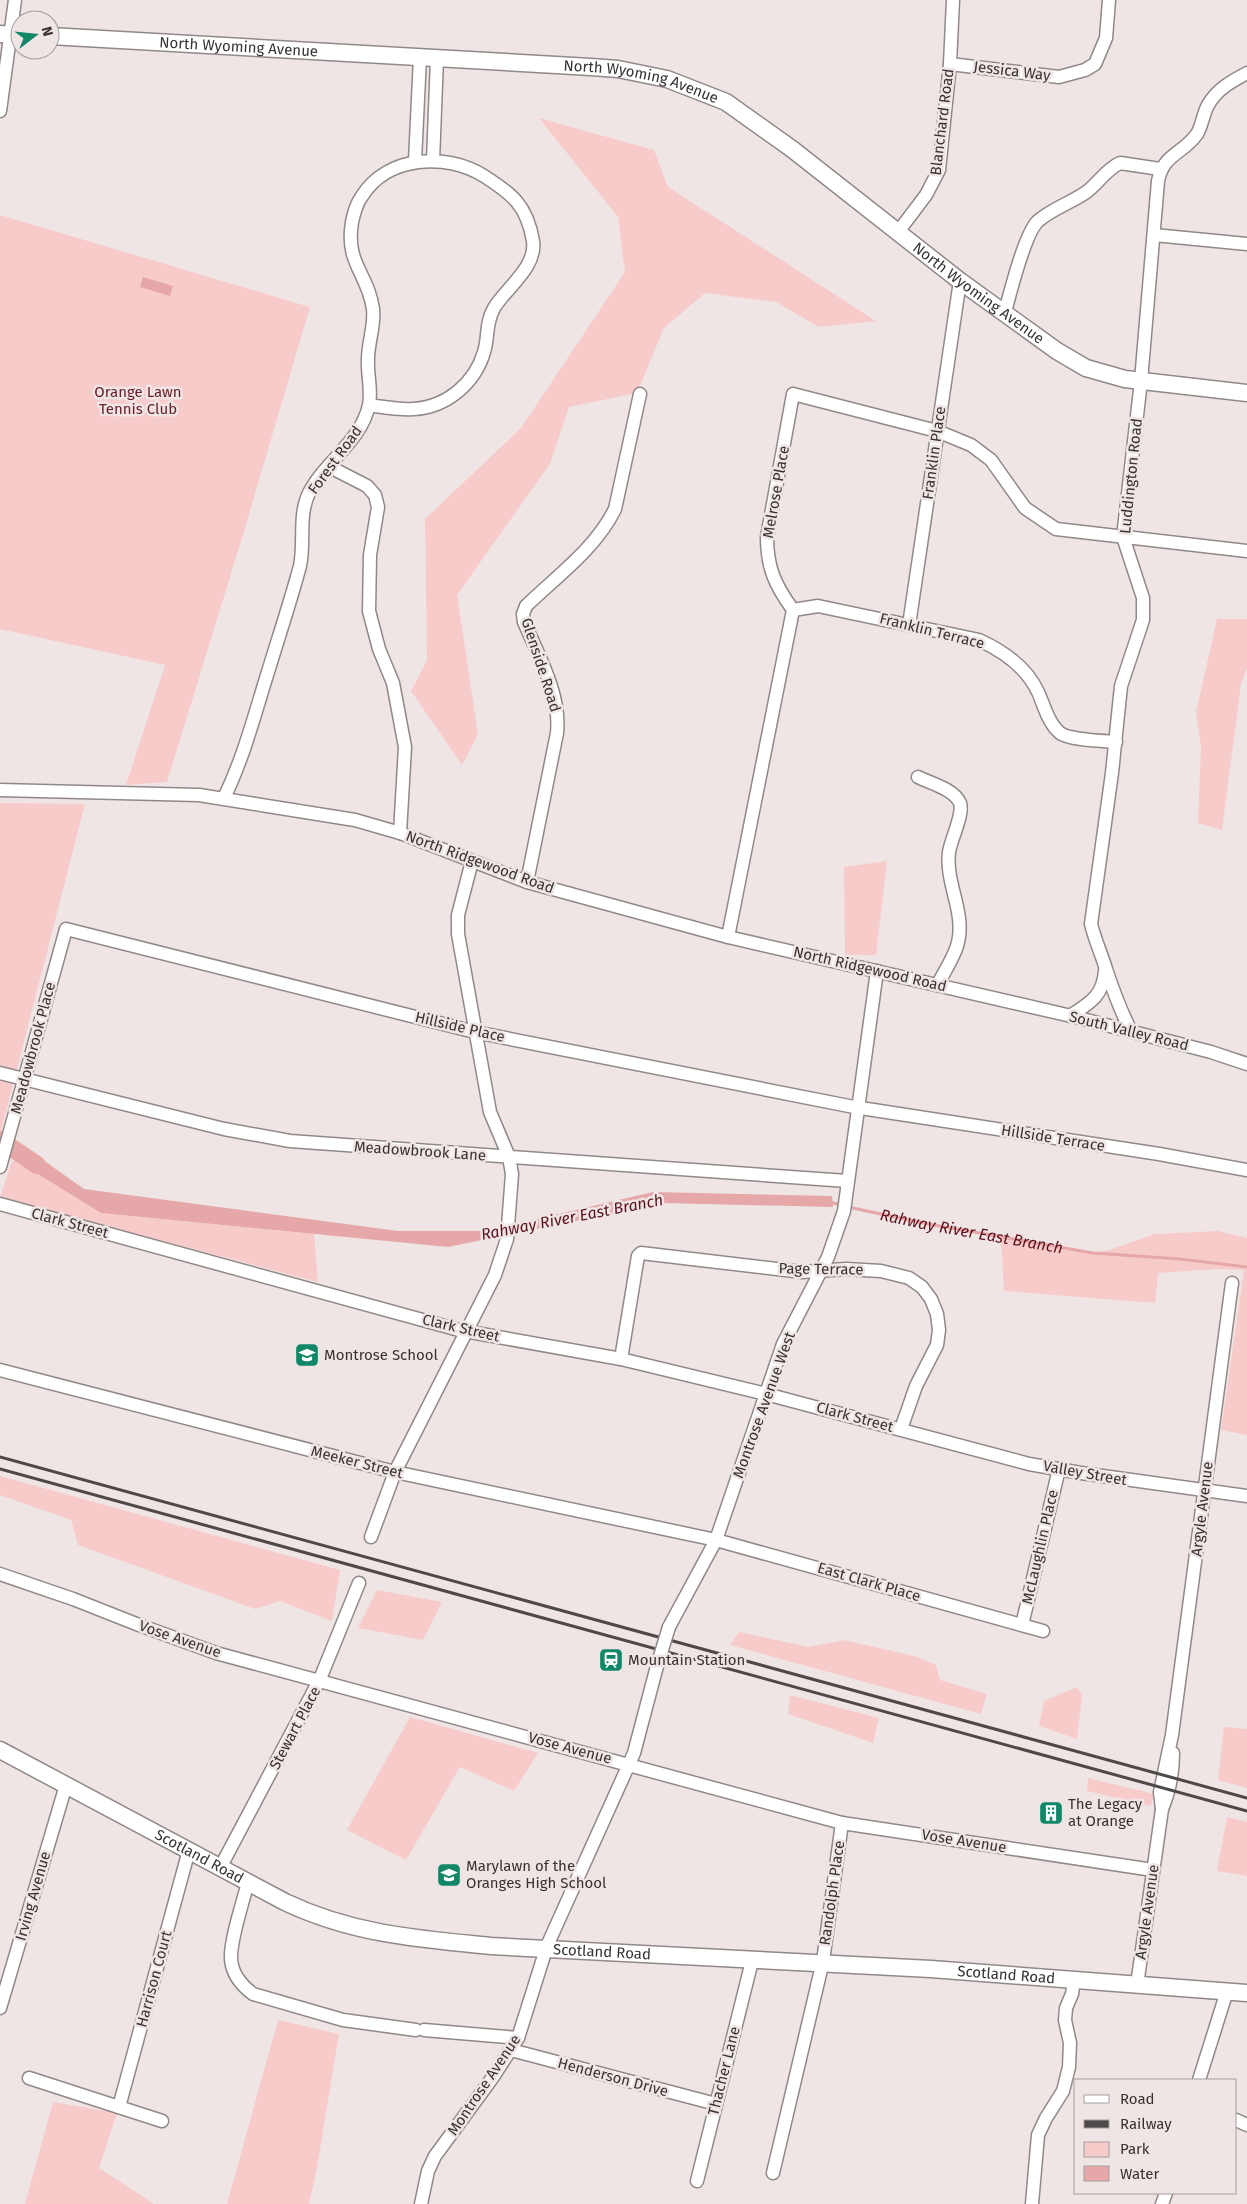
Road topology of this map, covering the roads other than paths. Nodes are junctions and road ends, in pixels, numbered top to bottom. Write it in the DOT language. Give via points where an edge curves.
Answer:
graph roads {
  1 [pos="953,0"];
  2 [pos="1109,0"];
  3 [pos="10,34"];
  4 [pos="60,37"];
  5 [pos="420,57"];
  6 [pos="437,58"];
  7 [pos="950,64"];
  8 [pos="1247,73"];
  9 [pos="0,111"];
  10 [pos="416,161"];
  11 [pos="433,161"];
  12 [pos="1160,169"];
  13 [pos="898,232"];
  14 [pos="1154,235"];
  15 [pos="1247,244"];
  16 [pos="960,281"];
  17 [pos="1005,312"];
  18 [pos="1141,381"];
  19 [pos="1247,393"];
  20 [pos="640,394"];
  21 [pos="368,405"];
  22 [pos="937,432"];
  23 [pos="330,467"];
  24 [pos="1123,537"];
  25 [pos="1247,551"];
  26 [pos="793,610"];
  27 [pos="908,624"];
  28 [pos="1116,742"];
  29 [pos="918,777"];
  30 [pos="0,790"];
  31 [pos="224,798"];
  32 [pos="400,833"];
  33 [pos="472,861"];
  34 [pos="527,882"];
  35 [pos="66,929"];
  36 [pos="728,937"];
  37 [pos="1105,966"];
  38 [pos="877,971"];
  39 [pos="938,984"];
  40 [pos="1010,1002"];
  41 [pos="1070,1016"];
  42 [pos="1131,1030"];
  43 [pos="475,1032"];
  44 [pos="1247,1064"];
  45 [pos="0,1073"];
  46 [pos="24,1080"];
  47 [pos="858,1108"];
  48 [pos="509,1157"];
  49 [pos="0,1167"];
  50 [pos="1247,1170"];
  51 [pos="846,1181"];
  52 [pos="0,1204"];
  53 [pos="821,1272"];
  54 [pos="1232,1283"];
  55 [pos="466,1331"];
  56 [pos="622,1359"];
  57 [pos="0,1370"];
  58 [pos="766,1394"];
  59 [pos="901,1430"];
  60 [pos="925,1436"];
  61 [pos="1059,1469"];
  62 [pos="395,1472"];
  63 [pos="1204,1492"];
  64 [pos="1247,1496"];
  65 [pos="370,1537"];
  66 [pos="716,1540"];
  67 [pos="0,1574"];
  68 [pos="359,1583"];
  69 [pos="1022,1625"];
  70 [pos="669,1627"];
  71 [pos="1044,1631"];
  72 [pos="320,1680"];
  73 [pos="0,1750"];
  74 [pos="630,1765"];
  75 [pos="66,1785"];
  76 [pos="842,1823"];
  77 [pos="189,1850"];
  78 [pos="220,1868"];
  79 [pos="1153,1870"];
  80 [pos="248,1882"];
  81 [pos="546,1950"];
  82 [pos="752,1961"];
  83 [pos="822,1964"];
  84 [pos="1074,1980"];
  85 [pos="1137,1985"];
  86 [pos="1227,1991"];
  87 [pos="1247,1993"];
  88 [pos="0,2008"];
  89 [pos="518,2038"];
  90 [pos="511,2050"];
  91 [pos="29,2078"];
  92 [pos="1199,2079"];
  93 [pos="716,2104"];
  94 [pos="119,2107"];
  95 [pos="162,2121"];
  96 [pos="773,2173"];
  97 [pos="696,2181"];
  98 [pos="421,2204"];
  99 [pos="1032,2204"];
  1 -- 7 [label="street, Blanchard Road"];
  2 -- 7 [label="street, Jessica Way" via="1106,38 1095,64 1085,70 1059,77"];
  3 -- 9 [label="street"];
  4 -- 5 [label="main road, North Wyoming Avenue"];
  5 -- 6 [label="main road, North Wyoming Avenue"];
  5 -- 10 [label="street"];
  6 -- 11 [label="street"];
  6 -- 13 [label="main road, North Wyoming Avenue" via="618,69 667,78 726,102"];
  7 -- 13 [label="street, Blanchard Road" via="939,170 926,195"];
  8 -- 12 [label="street" via="1225,85 1208,104 1197,133"];
  10 -- 11 [label="street"];
  10 -- 21 [label="street, Forest Road" via="378,178 361,196 354,212 351,254 373,307 368,355"];
  11 -- 21 [label="street" via="460,165 479,173 517,200 527,220 533,244 529,261 495,307 487,323 483,356 460,390 447,400 414,410"];
  12 -- 14 [label="street, Luddington Road"];
  12 -- 17 [label="street" via="1120,163 1086,193 1036,223 1018,263"];
  13 -- 16 [label="main road, North Wyoming Avenue"];
  14 -- 15 [label="street"];
  14 -- 18 [label="street, Luddington Road"];
  16 -- 17 [label="main road, North Wyoming Avenue"];
  16 -- 22 [label="street, Franklin Place"];
  17 -- 18 [label="main road, North Wyoming Avenue" via="1086,368"];
  18 -- 19 [label="main road, North Wyoming Avenue"];
  18 -- 24 [label="street, Luddington Road"];
  20 -- 34 [label="street, Glenside Road" via="614,509 607,524 591,544 526,606 523,614 559,716"];
  21 -- 23 [label="street, Forest Road" via="361,426"];
  22 -- 24 [label="street, Melrose Place" via="981,451 1025,508 1050,526"];
  22 -- 26 [label="street, Melrose Place" via="793,394 767,537 767,558 774,582"];
  22 -- 27 [label="street, Franklin Place"];
  23 -- 31 [label="street, Forest Road" via="308,494 300,565 243,753"];
  23 -- 32 [label="street" via="367,486 375,495 378,507 370,555 368,611 393,683 405,747"];
  24 -- 25 [label="street"];
  24 -- 28 [label="street, Luddington Road" via="1143,598 1144,620 1121,686"];
  26 -- 27 [label="street, Franklin Terrace" via="818,606"];
  26 -- 36 [label="street"];
  27 -- 28 [label="street, Franklin Terrace" via="979,640 994,647 1018,665 1037,690 1060,733"];
  28 -- 37 [label="street, Luddington Road" via="1091,924 1095,945"];
  29 -- 39 [label="street" via="951,793 960,803 949,851 949,870 960,923 957,946"];
  30 -- 31 [label="street, North Ridgewood Road"];
  31 -- 32 [label="street, North Ridgewood Road" via="355,820"];
  32 -- 33 [label="street, North Ridgewood Road"];
  33 -- 34 [label="street, North Ridgewood Road"];
  33 -- 43 [label="street" via="458,915 458,934"];
  34 -- 36 [label="street, North Ridgewood Road"];
  35 -- 43 [label="street, Hillside Place"];
  35 -- 46 [label="street, Meadowbrook Place"];
  36 -- 38 [label="street, North Ridgewood Road"];
  37 -- 41 [label="street" via="1104,985 1092,1002"];
  37 -- 42 [label="street, Luddington Road" via="1118,1006"];
  38 -- 39 [label="street, North Ridgewood Road"];
  38 -- 47 [label="street, Montrose Avenue West"];
  39 -- 40 [label="street, North Ridgewood Road"];
  40 -- 41 [label="street, South Valley Road"];
  41 -- 42 [label="street, South Valley Road"];
  42 -- 44 [label="street, South Valley Road"];
  43 -- 47 [label="street, Hillside Place"];
  43 -- 48 [label="street" via="490,1112"];
  45 -- 46 [label="street, Meadowbrook Lane"];
  46 -- 48 [label="street, Meadowbrook Lane" via="264,1137"];
  46 -- 49 [label="street, Meadowbrook Place"];
  47 -- 50 [label="street, Hillside Terrace"];
  47 -- 51 [label="street, Montrose Avenue West"];
  48 -- 51 [label="street, Meadowbrook Lane"];
  48 -- 55 [label="street" via="512,1174 507,1239 495,1275"];
  51 -- 53 [label="street, Montrose Avenue West" via="844,1205"];
  52 -- 55 [label="street, Clark Street"];
  53 -- 56 [label="street, Page Terrace" via="641,1253"];
  53 -- 58 [label="street, Montrose Avenue West" via="783,1344"];
  53 -- 59 [label="street, Page Terrace" via="846,1269 895,1273 922,1287 931,1298 937,1314 937,1345 916,1386"];
  54 -- 63 [label="street, Argyle Avenue"];
  55 -- 56 [label="street, Clark Street"];
  55 -- 62 [label="street"];
  56 -- 58 [label="street, Clark Street"];
  57 -- 62 [label="street, Meeker Street"];
  58 -- 59 [label="street, Clark Street"];
  58 -- 66 [label="street, Montrose Avenue West"];
  59 -- 60 [label="street, Clark Street"];
  60 -- 61 [label="street, Valley Street"];
  61 -- 63 [label="street, Valley Street"];
  61 -- 69 [label="street, McLaughlin Place"];
  62 -- 65 [label="street"];
  62 -- 66 [label="street, Meeker Street"];
  63 -- 64 [label="street, Valley Street"];
  63 -- 79 [label="street, Argyle Avenue" via="1172,1735 1173,1772 1162,1809"];
  66 -- 69 [label="street, East Clark Place"];
  66 -- 70 [label="street, Montrose Avenue West"];
  67 -- 72 [label="street, Vose Avenue" via="216,1653"];
  68 -- 72 [label="street, Stewart Place"];
  69 -- 71 [label="street, East Clark Place"];
  70 -- 74 [label="street, Montrose Avenue, bridge"];
  72 -- 74 [label="street, Vose Avenue"];
  72 -- 78 [label="street, Stewart Place"];
  73 -- 75 [label="main road, Scotland Road"];
  74 -- 76 [label="street, Vose Avenue"];
  74 -- 81 [label="street, Montrose Avenue"];
  75 -- 77 [label="main road, Scotland Road"];
  75 -- 88 [label="street, Irving Avenue"];
  76 -- 79 [label="street, Vose Avenue"];
  76 -- 83 [label="street, Randolph Place"];
  77 -- 78 [label="main road, Scotland Road"];
  77 -- 94 [label="street, Harrison Court"];
  78 -- 80 [label="main road, Scotland Road"];
  79 -- 85 [label="street, Argyle Avenue"];
  80 -- 81 [label="main road, Scotland Road" via="312,1915 365,1930 433,1941"];
  80 -- 89 [label="street" via="231,1958 242,1985 253,1994 343,2020"];
  81 -- 82 [label="main road, Scotland Road"];
  81 -- 89 [label="street, Montrose Avenue"];
  82 -- 83 [label="main road, Scotland Road"];
  82 -- 93 [label="street, Thacher Lane"];
  83 -- 84 [label="main road, Scotland Road"];
  83 -- 96 [label="street, Randolph Place"];
  84 -- 85 [label="main road, Scotland Road"];
  84 -- 99 [label="street" via="1065,2020 1070,2043 1070,2067 1063,2091 1038,2135"];
  85 -- 86 [label="main road, Scotland Road"];
  86 -- 87 [label="main road, Scotland Road"];
  86 -- 92 [label="street"];
  89 -- 90 [label="street, Montrose Avenue"];
  90 -- 93 [label="street, Henderson Drive"];
  90 -- 98 [label="street, Montrose Avenue" via="435,2156 428,2171"];
  91 -- 94 [label="street"];
  93 -- 97 [label="street, Thacher Lane"];
  94 -- 95 [label="street"];
}
